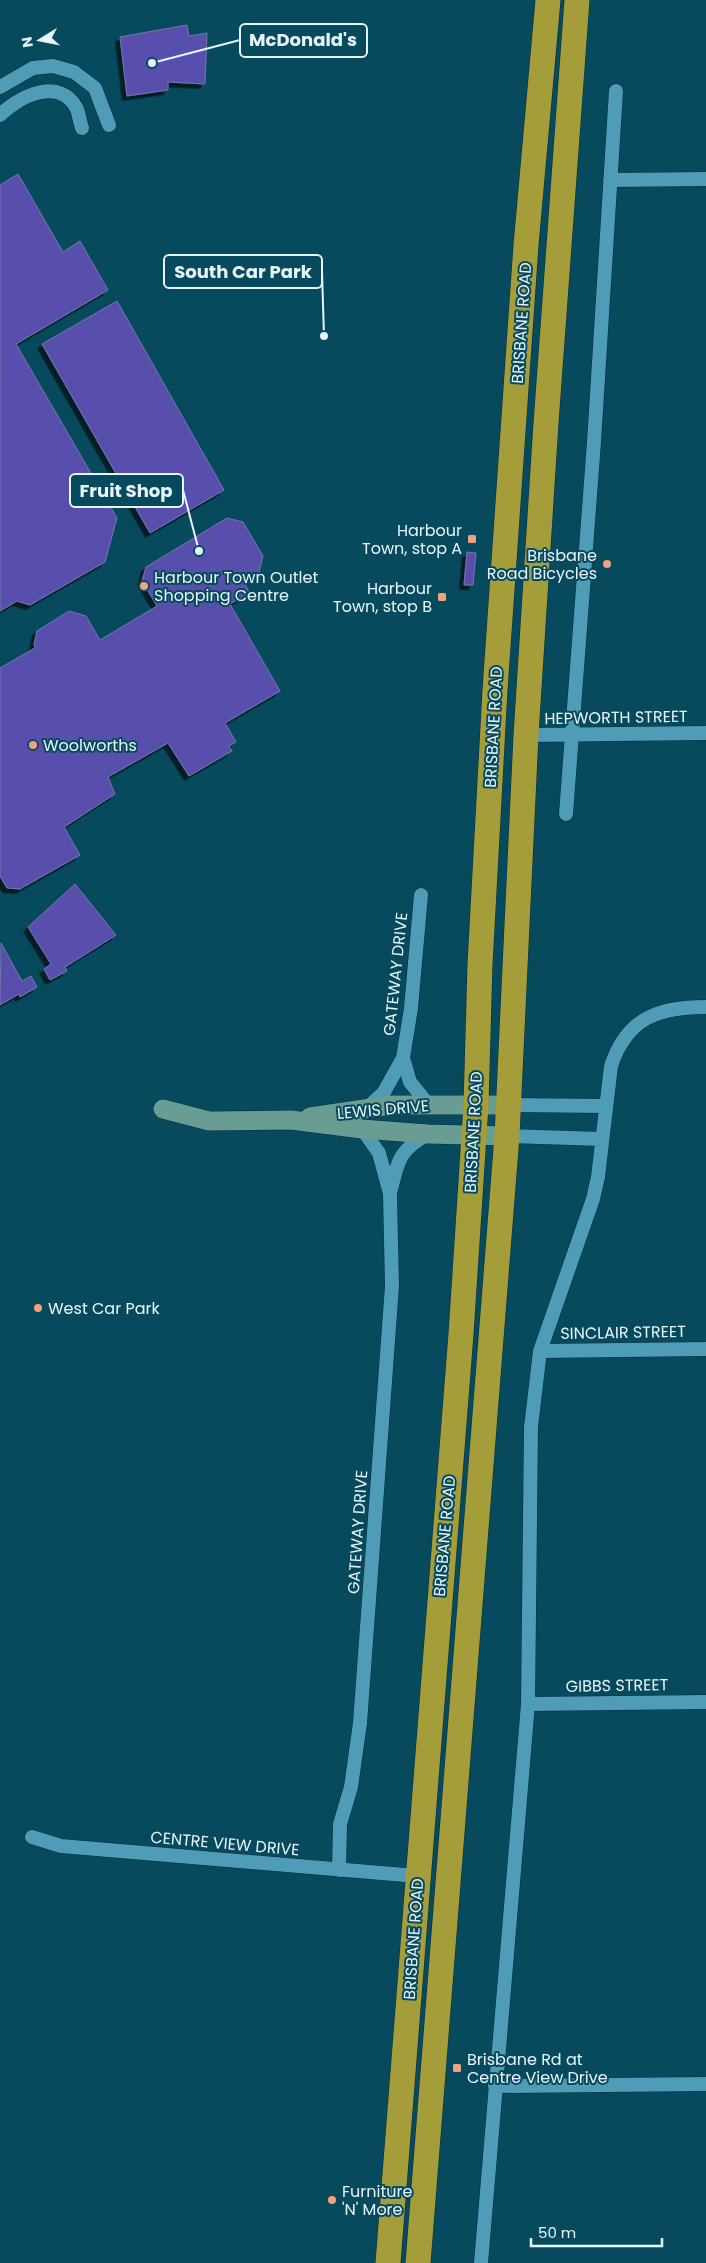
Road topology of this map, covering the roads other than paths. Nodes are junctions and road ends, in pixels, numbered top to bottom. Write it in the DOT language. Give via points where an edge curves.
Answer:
graph roads {
  1 [pos="534,0"];
  2 [pos="548,0"];
  3 [pos="577,0"];
  4 [pos="587,0"];
  5 [pos="574,48"];
  6 [pos="540,79"];
  7 [pos="0,87"];
  8 [pos="616,91"];
  9 [pos="0,115"];
  10 [pos="109,125"];
  11 [pos="82,128"];
  12 [pos="706,179"];
  13 [pos="610,180"];
  14 [pos="706,733"];
  15 [pos="571,734"];
  16 [pos="526,735"];
  17 [pos="566,814"];
  18 [pos="420,895"];
  19 [pos="706,1006"];
  20 [pos="403,1058"];
  21 [pos="428,1104"];
  22 [pos="476,1105"];
  23 [pos="508,1105"];
  24 [pos="606,1106"];
  25 [pos="368,1107"];
  26 [pos="163,1109"];
  27 [pos="291,1120"];
  28 [pos="362,1129"];
  29 [pos="428,1134"];
  30 [pos="474,1135"];
  31 [pos="507,1136"];
  32 [pos="602,1139"];
  33 [pos="390,1194"];
  34 [pos="706,1349"];
  35 [pos="540,1351"];
  36 [pos="706,1702"];
  37 [pos="528,1704"];
  38 [pos="32,1837"];
  39 [pos="339,1870"];
  40 [pos="417,1876"];
  41 [pos="706,2084"];
  42 [pos="495,2086"];
  43 [pos="388,2263"];
  44 [pos="418,2263"];
  45 [pos="481,2263"];
  1 -- 6 [label="highway"];
  2 -- 6 [label="highway, BRISBANE ROAD"];
  3 -- 5 [label="highway, BRISBANE ROAD"];
  4 -- 5 [label="highway"];
  5 -- 16 [label="highway, BRISBANE ROAD"];
  6 -- 22 [label="highway, BRISBANE ROAD" via="495,690"];
  7 -- 10 [label="street" via="33,68 53,66 74,72 95,88"];
  8 -- 13 [label="street"];
  9 -- 11 [label="street" via="21,98 40,91 63,95 76,108"];
  12 -- 13 [label="street"];
  13 -- 15 [label="street"];
  14 -- 15 [label="street, HEPWORTH STREET"];
  15 -- 16 [label="street, HEPWORTH STREET"];
  15 -- 17 [label="street"];
  16 -- 23 [label="highway, BRISBANE ROAD"];
  18 -- 20 [label="street, GATEWAY DRIVE" via="411,1008"];
  19 -- 24 [label="street" via="664,1010 638,1024 622,1040 616,1053 611,1066"];
  20 -- 21 [label="street, GATEWAY DRIVE" via="410,1082"];
  20 -- 25 [label="street, GATEWAY DRIVE" via="384,1092"];
  21 -- 22 [label="street, LEWIS DRIVE"];
  21 -- 25 [label="street, LEWIS DRIVE"];
  22 -- 23 [label="street, LEWIS DRIVE"];
  22 -- 30 [label="highway, BRISBANE ROAD"];
  23 -- 24 [label="street, BRISBANE ROAD"];
  23 -- 31 [label="highway, BRISBANE ROAD"];
  24 -- 32 [label="street"];
  25 -- 27 [label="street, LEWIS DRIVE"];
  26 -- 27 [label="street, LEWIS DRIVE" via="210,1121"];
  27 -- 28 [label="street, LEWIS DRIVE"];
  28 -- 29 [label="street, LEWIS DRIVE"];
  28 -- 33 [label="street, GATEWAY DRIVE" via="379,1154"];
  29 -- 30 [label="street, LEWIS DRIVE"];
  29 -- 33 [label="street, GATEWAY DRIVE" via="411,1144 399,1158"];
  30 -- 31 [label="street, LEWIS DRIVE"];
  30 -- 40 [label="highway, BRISBANE ROAD"];
  31 -- 32 [label="street"];
  31 -- 44 [label="highway, BRISBANE ROAD"];
  32 -- 35 [label="street" via="593,1199"];
  33 -- 39 [label="street, GATEWAY DRIVE" via="392,1286 364,1678 351,1788 340,1824"];
  34 -- 35 [label="street, SINCLAIR STREET"];
  35 -- 37 [label="street" via="531,1428"];
  36 -- 37 [label="street, GIBBS STREET"];
  37 -- 42 [label="street"];
  38 -- 39 [label="street, CENTRE VIEW DRIVE" via="61,1846"];
  39 -- 40 [label="street, CENTRE VIEW DRIVE"];
  40 -- 43 [label="highway, BRISBANE ROAD"];
  41 -- 42 [label="street"];
  42 -- 45 [label="street"];
}
